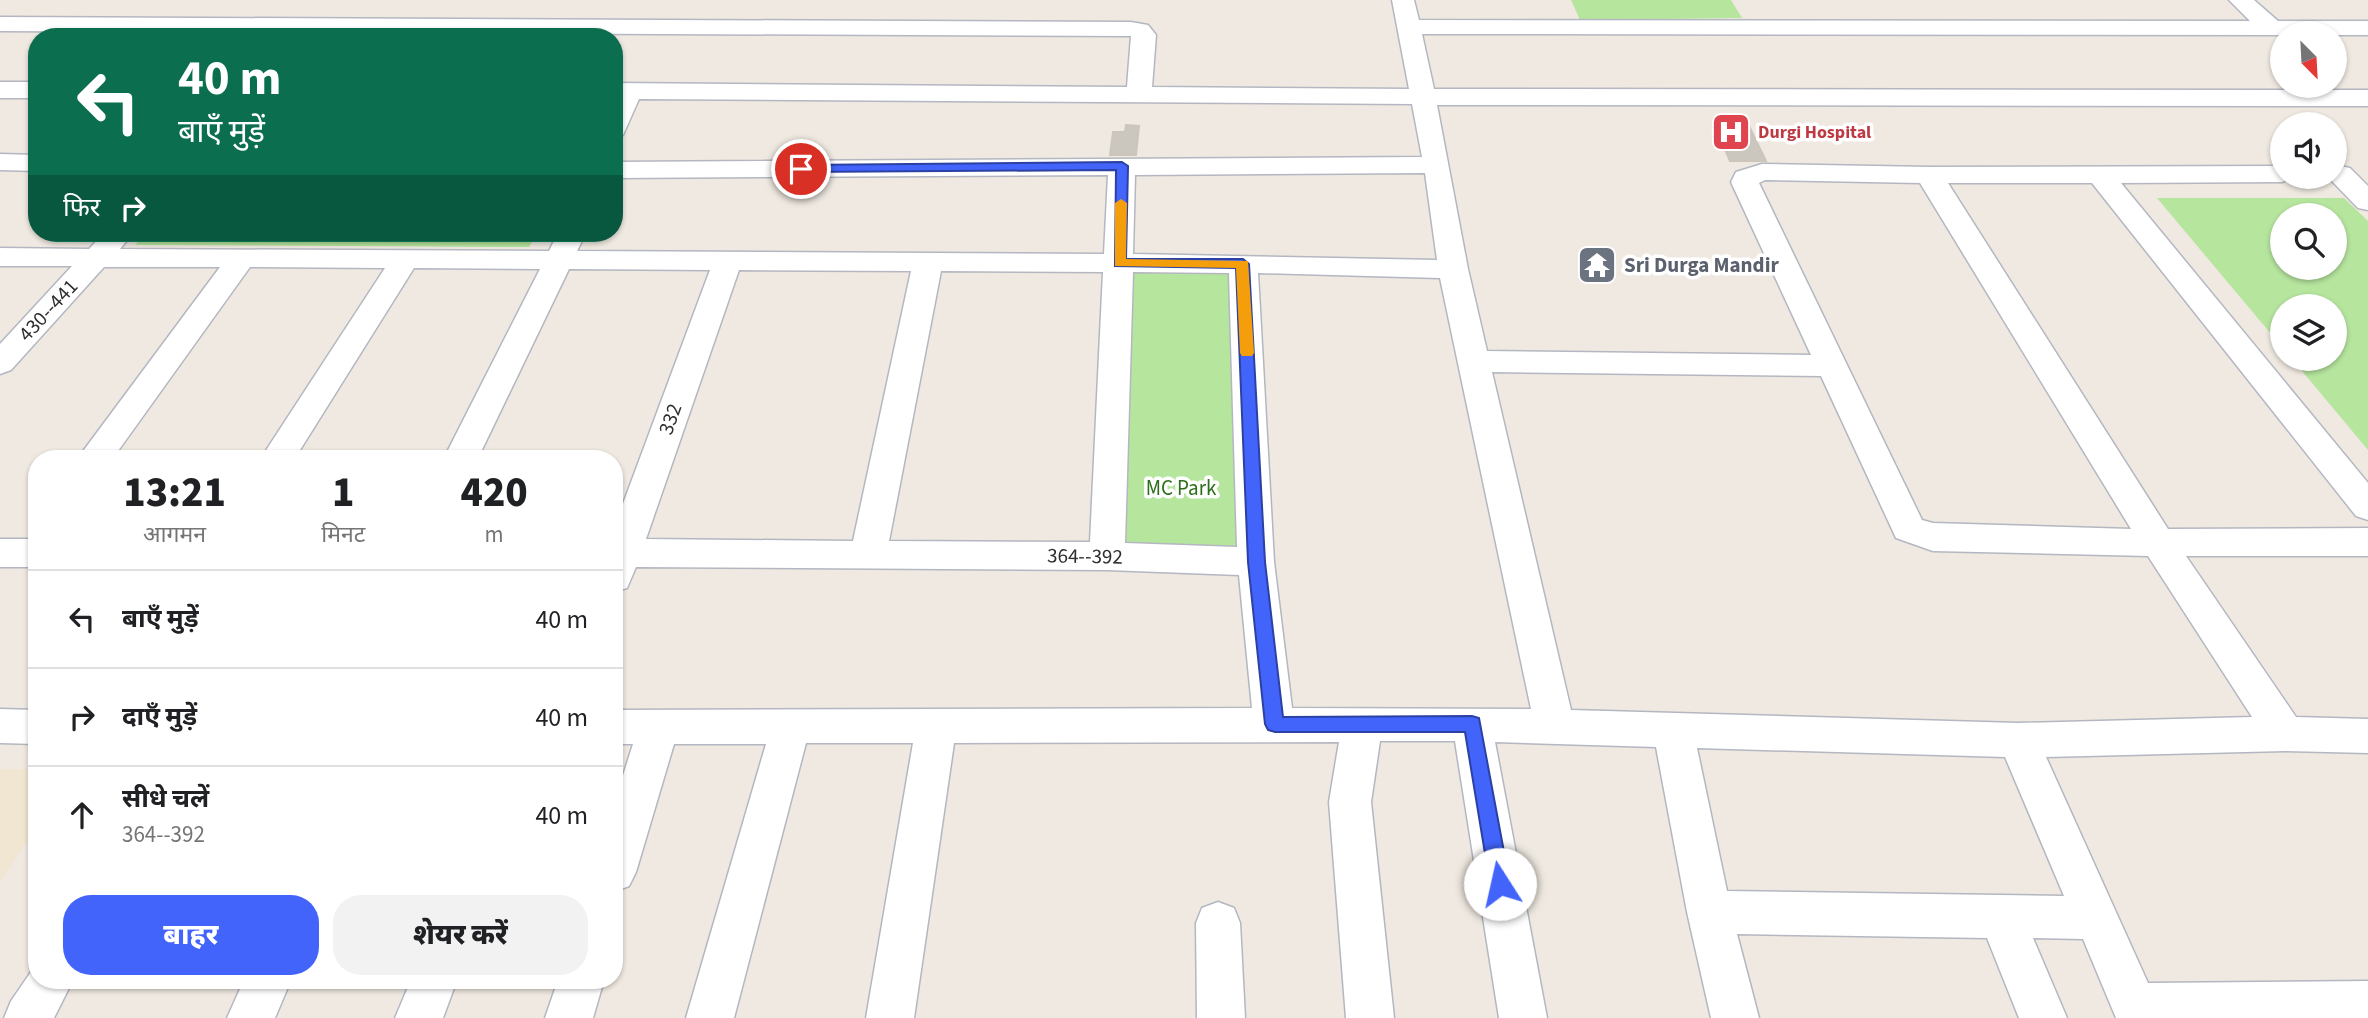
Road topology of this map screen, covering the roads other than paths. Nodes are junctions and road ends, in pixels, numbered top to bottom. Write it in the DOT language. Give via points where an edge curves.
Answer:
graph roads {
  1 [pos="217,0"];
  2 [pos="394,0"];
  3 [pos="2240,0"];
  4 [pos="2052,9"];
  5 [pos="1407,13"];
  6 [pos="0,24"];
  7 [pos="194,24"];
  8 [pos="2270,26"];
  9 [pos="372,27"];
  10 [pos="2069,28"];
  11 [pos="2270,28"];
  12 [pos="2347,28"];
  13 [pos="2368,28"];
  14 [pos="0,90"];
  15 [pos="28,90"];
  16 [pos="623,91"];
  17 [pos="1139,94"];
  18 [pos="1424,97"];
  19 [pos="2368,98"];
  20 [pos="0,162"];
  21 [pos="28,163"];
  22 [pos="1437,165"];
  23 [pos="1122,166"];
  24 [pos="623,170"];
  25 [pos="2270,174"];
  26 [pos="2347,174"];
  27 [pos="2368,174"];
  28 [pos="1929,175"];
  29 [pos="2100,175"];
  30 [pos="2347,183"];
  31 [pos="2368,202"];
  32 [pos="111,242"];
  33 [pos="566,246"];
  34 [pos="0,257"];
  35 [pos="97,258"];
  36 [pos="242,258"];
  37 [pos="405,259"];
  38 [pos="728,261"];
  39 [pos="928,262"];
  40 [pos="1120,263"];
  41 [pos="1243,264"];
  42 [pos="1453,269"];
  43 [pos="1473,360"];
  44 [pos="0,363"];
  45 [pos="1831,366"];
  46 [pos="100,450"];
  47 [pos="283,450"];
  48 [pos="465,450"];
  49 [pos="2368,507"];
  50 [pos="2368,542"];
  51 [pos="2158,543"];
  52 [pos="623,545"];
  53 [pos="868,554"];
  54 [pos="1107,556"];
  55 [pos="623,561"];
  56 [pos="1256,562"];
  57 [pos="1275,724"];
  58 [pos="1362,724"];
  59 [pos="1472,724"];
  60 [pos="0,726"];
  61 [pos="791,726"];
  62 [pos="936,726"];
  63 [pos="1555,726"];
  64 [pos="28,727"];
  65 [pos="623,727"];
  66 [pos="659,727"];
  67 [pos="1673,729"];
  68 [pos="2286,734"];
  69 [pos="2368,736"];
  70 [pos="2018,740"];
  71 [pos="623,843"];
  72 [pos="1709,912"];
  73 [pos="2003,918"];
  74 [pos="2096,918"];
  75 [pos="1219,923"];
  76 [pos="45,989"];
  77 [pos="264,989"];
  78 [pos="430,989"];
  79 [pos="578,989"];
  80 [pos="2368,1004"];
  81 [pos="2137,1012"];
  82 [pos="28,1018"];
  83 [pos="251,1018"];
  84 [pos="419,1018"];
  85 [pos="569,1018"];
  86 [pos="710,1018"];
  87 [pos="890,1018"];
  88 [pos="1221,1018"];
  89 [pos="1370,1018"];
  90 [pos="1523,1018"];
  91 [pos="1735,1018"];
  92 [pos="2043,1018"];
  1 -- 7 [label="street"];
  2 -- 9 [label="street"];
  3 -- 8 [label="street"];
  4 -- 10 [label="street"];
  5 -- 10 [label="street"];
  5 -- 18 [label="street"];
  6 -- 7 [label="street"];
  7 -- 9 [label="street"];
  9 -- 17 [label="street" via="780,19 1089,20 1144,34"];
  10 -- 11 [label="street"];
  12 -- 13 [label="street"];
  14 -- 15 [label="street"];
  16 -- 17 [label="street"];
  17 -- 18 [label="street"];
  18 -- 19 [label="street"];
  18 -- 22 [label="street"];
  20 -- 21 [label="street"];
  22 -- 23 [label="street"];
  22 -- 42 [label="street"];
  23 -- 24 [label="street"];
  23 -- 40 [label="street"];
  25 -- 29 [label="street"];
  26 -- 27 [label="street"];
  28 -- 29 [label="street"];
  28 -- 45 [label="street" via="1762,172 1746,178"];
  28 -- 51 [label="street"];
  29 -- 49 [label="street"];
  30 -- 31 [label="street"];
  32 -- 35 [label="street, 430--441"];
  33 -- 37 [label="street"];
  33 -- 38 [label="street"];
  33 -- 48 [label="street"];
  34 -- 35 [label="street"];
  35 -- 36 [label="street"];
  35 -- 44 [label="street, 430--441"];
  36 -- 37 [label="street"];
  36 -- 46 [label="street"];
  37 -- 47 [label="street"];
  38 -- 39 [label="street"];
  38 -- 52 [label="street, 332"];
  39 -- 40 [label="street"];
  39 -- 53 [label="street"];
  40 -- 41 [label="street"];
  40 -- 54 [label="street"];
  41 -- 42 [label="street"];
  41 -- 56 [label="street"];
  42 -- 43 [label="street"];
  43 -- 45 [label="street"];
  43 -- 63 [label="street"];
  45 -- 51 [label="street" via="1909,529 1933,537"];
  50 -- 51 [label="street"];
  51 -- 68 [label="street"];
  53 -- 54 [label="street, 364--392"];
  53 -- 55 [label="street, 364--392"];
  54 -- 56 [label="street, 364--392"];
  56 -- 57 [label="street"];
  57 -- 58 [label="street"];
  57 -- 62 [label="street"];
  58 -- 59 [label="street"];
  58 -- 89 [label="street" via="1350,802"];
  59 -- 63 [label="street"];
  59 -- 90 [label="street"];
  60 -- 64 [label="street"];
  61 -- 62 [label="street"];
  61 -- 66 [label="street"];
  61 -- 86 [label="street"];
  62 -- 87 [label="street"];
  63 -- 67 [label="street"];
  65 -- 66 [label="street"];
  66 -- 71 [label="street"];
  67 -- 70 [label="street"];
  67 -- 72 [label="street"];
  68 -- 69 [label="street"];
  68 -- 70 [label="street"];
  70 -- 74 [label="street"];
  72 -- 73 [label="street"];
  72 -- 91 [label="street"];
  73 -- 74 [label="street"];
  73 -- 92 [label="street"];
  74 -- 81 [label="street"];
  75 -- 88 [label="street"];
  76 -- 82 [label="street"];
  77 -- 83 [label="street"];
  78 -- 84 [label="street"];
  79 -- 85 [label="street"];
  80 -- 81 [label="street"];
}
